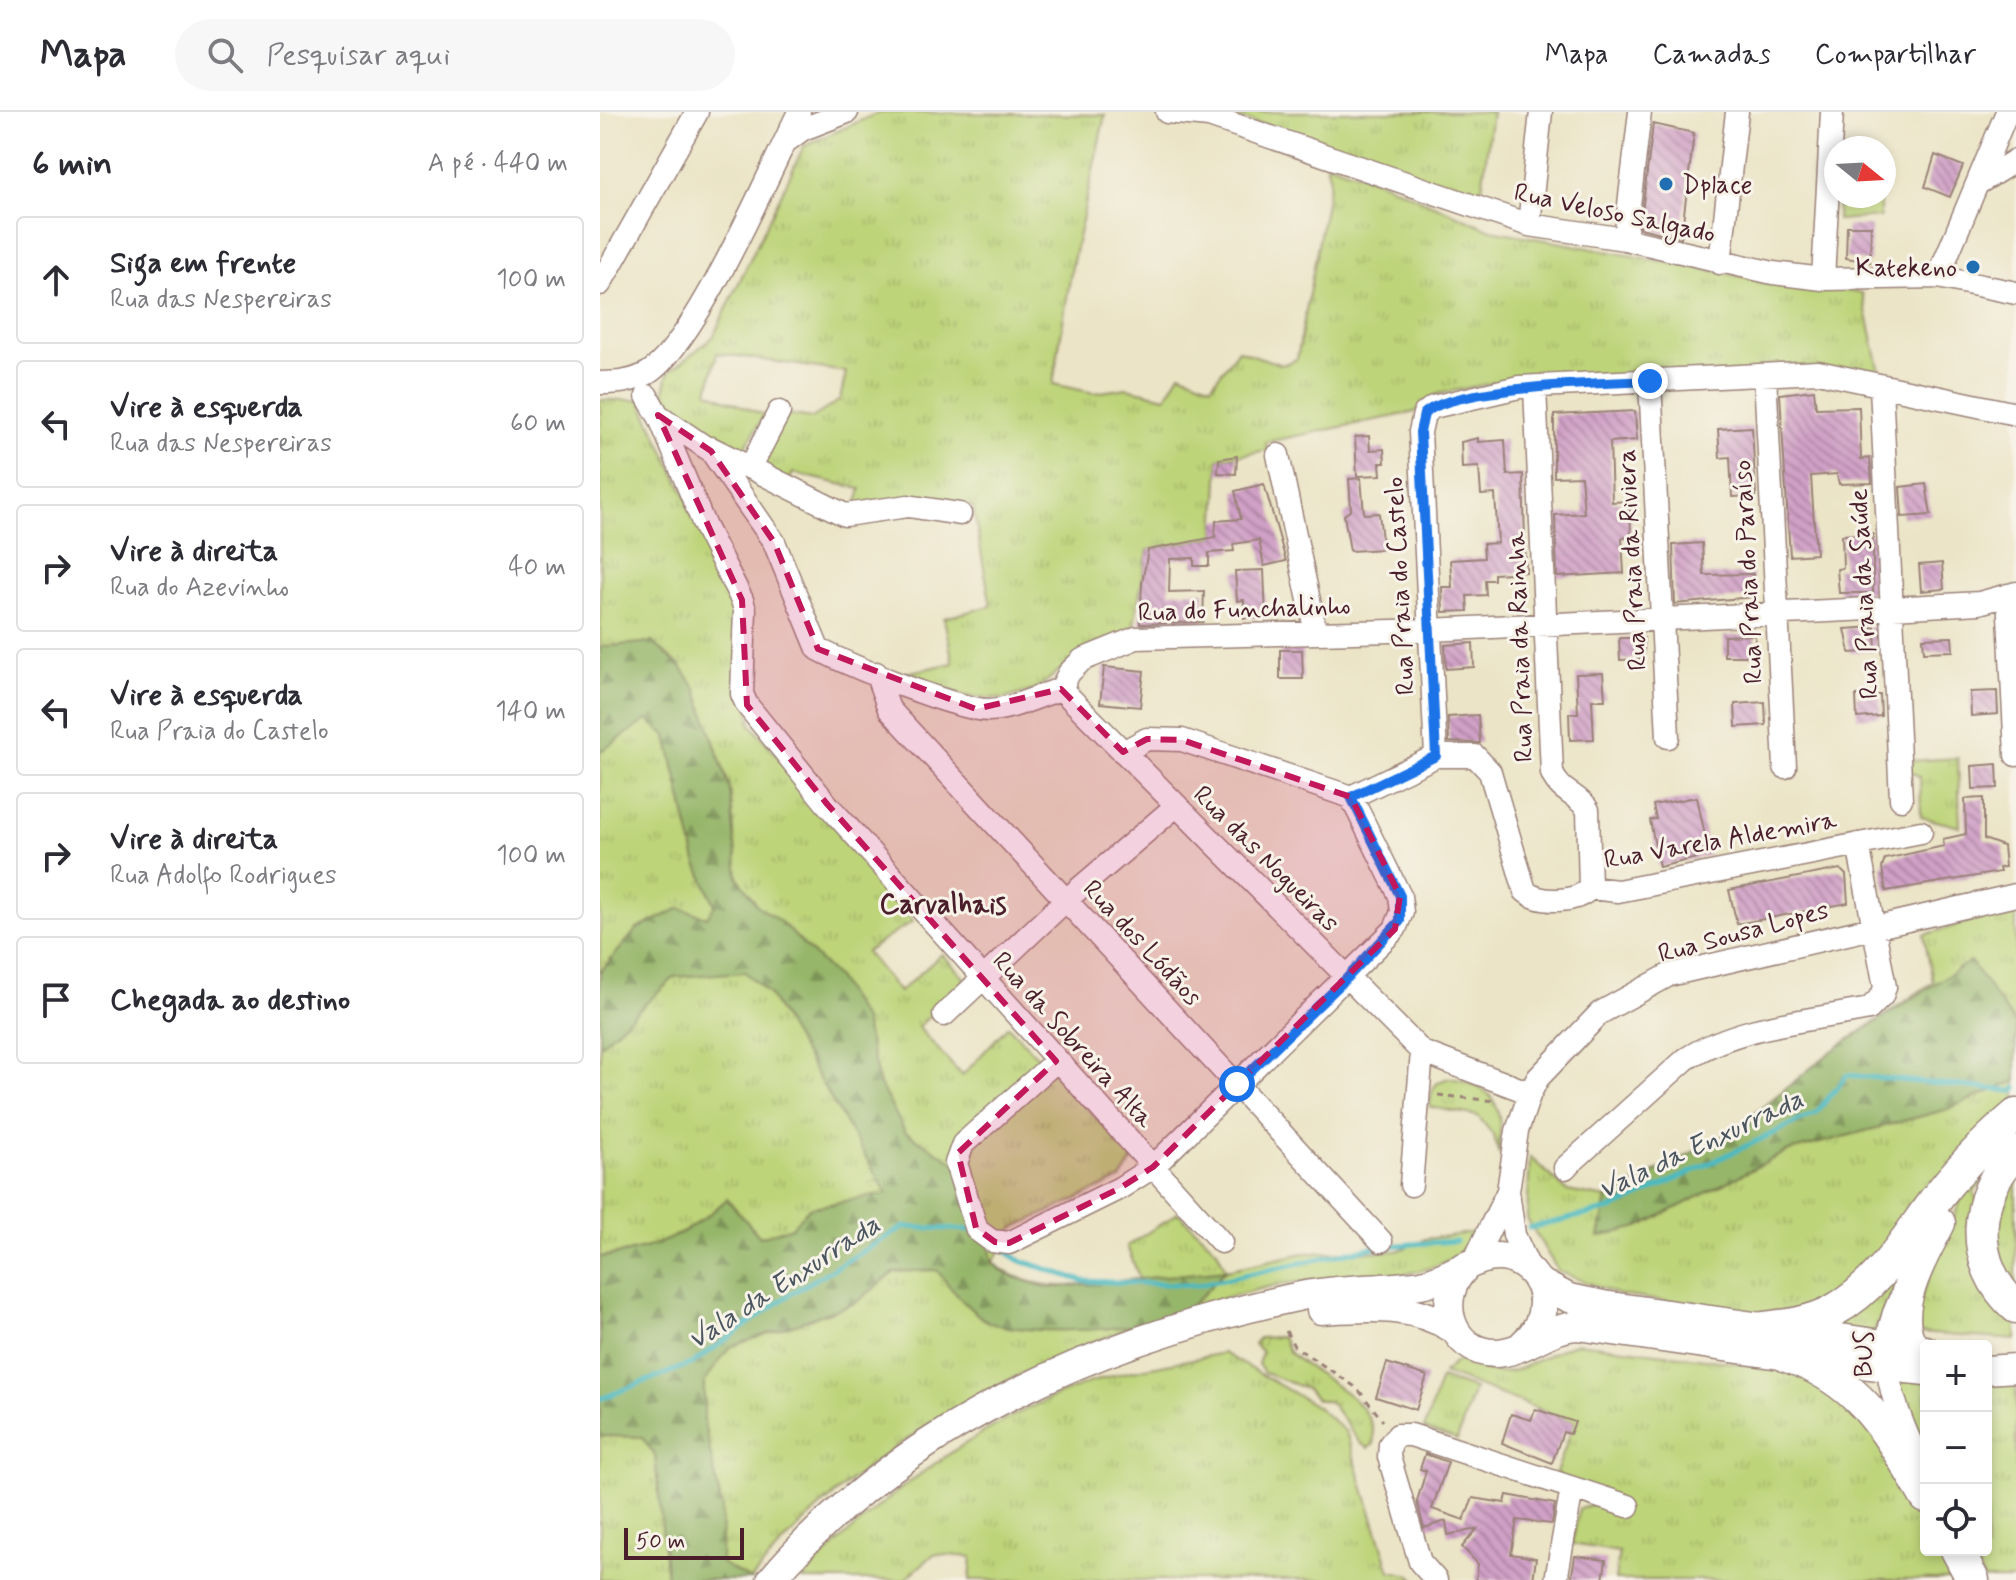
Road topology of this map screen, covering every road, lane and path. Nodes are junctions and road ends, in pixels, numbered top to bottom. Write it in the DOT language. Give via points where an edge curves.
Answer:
graph roads {
  1 [pos="697,112"];
  2 [pos="846,112"];
  3 [pos="1167,112"];
  4 [pos="1541,112"];
  5 [pos="1640,112"];
  6 [pos="1737,112"];
  7 [pos="1832,112"];
  8 [pos="2007,112"];
  9 [pos="1210,114"];
  10 [pos="806,116"];
  11 [pos="2016,160"];
  12 [pos="1977,184"];
  13 [pos="1529,225"];
  14 [pos="1625,239"];
  15 [pos="1720,263"];
  16 [pos="1938,277"];
  17 [pos="1823,279"];
  18 [pos="600,284"];
  19 [pos="2016,293"];
  20 [pos="654,368"];
  21 [pos="1765,375"];
  22 [pos="629,381"];
  23 [pos="1650,381"];
  24 [pos="600,383"];
  25 [pos="1881,386"];
  26 [pos="1535,387"];
  27 [pos="652,406"];
  28 [pos="779,412"];
  29 [pos="2016,414"];
  30 [pos="703,444"];
  31 [pos="1278,455"];
  32 [pos="750,468"];
  33 [pos="960,514"];
  34 [pos="2012,594"];
  35 [pos="1892,608"];
  36 [pos="1777,613"];
  37 [pos="1662,619"];
  38 [pos="1546,624"];
  39 [pos="1429,630"];
  40 [pos="1316,633"];
  41 [pos="876,673"];
  42 [pos="1061,689"];
  43 [pos="1668,737"];
  44 [pos="1123,752"];
  45 [pos="2016,755"];
  46 [pos="1436,756"];
  47 [pos="1785,767"];
  48 [pos="1351,797"];
  49 [pos="1901,799"];
  50 [pos="1176,806"];
  51 [pos="1921,832"];
  52 [pos="1858,844"];
  53 [pos="1590,888"];
  54 [pos="2016,895"];
  55 [pos="1066,900"];
  56 [pos="1874,927"];
  57 [pos="1347,978"];
  58 [pos="982,980"];
  59 [pos="944,1015"];
  60 [pos="1422,1052"];
  61 [pos="1056,1061"];
  62 [pos="1237,1084"];
  63 [pos="1530,1093"];
  64 [pos="1430,1094"];
  65 [pos="1496,1101"];
  66 [pos="2016,1115"];
  67 [pos="2016,1152"];
  68 [pos="1970,1159"];
  69 [pos="1153,1167"];
  70 [pos="1565,1168"];
  71 [pos="1411,1185"];
  72 [pos="1508,1191"];
  73 [pos="1381,1241"];
  74 [pos="1221,1242"];
  75 [pos="1469,1265"];
  76 [pos="1534,1277"];
  77 [pos="2016,1307"];
  78 [pos="1454,1329"];
  79 [pos="1756,1329"];
  80 [pos="1286,1331"];
  81 [pos="1524,1343"];
  82 [pos="2016,1351"];
  83 [pos="1992,1352"];
  84 [pos="1787,1356"];
  85 [pos="1910,1358"];
  86 [pos="2016,1368"];
  87 [pos="1992,1370"];
  88 [pos="1393,1439"];
  89 [pos="1920,1462"];
  90 [pos="1920,1487"];
  91 [pos="1572,1488"];
  92 [pos="1628,1506"];
  93 [pos="771,1580"];
  94 [pos="785,1580"];
  95 [pos="1436,1580"];
  96 [pos="1556,1580"];
  1 -- 18 [label="street"];
  2 -- 10 [label="street"];
  3 -- 9 [label="street, Rua Veloso Salgado"];
  4 -- 13 [label="street"];
  5 -- 14 [label="street"];
  6 -- 15 [label="street"];
  7 -- 17 [label="street"];
  8 -- 12 [label="street"];
  9 -- 13 [label="street, Rua Veloso Salgado"];
  10 -- 20 [label="street" via="782,145 692,323"];
  11 -- 12 [label="street"];
  12 -- 16 [label="street"];
  13 -- 14 [label="street, Rua Veloso Salgado"];
  14 -- 15 [label="street, Rua Veloso Salgado"];
  15 -- 17 [label="street, Rua Veloso Salgado"];
  16 -- 17 [label="street, Rua Veloso Salgado"];
  16 -- 19 [label="street, Rua Veloso Salgado"];
  20 -- 22 [label="street"];
  20 -- 27 [label="street"];
  21 -- 23 [label="street"];
  21 -- 25 [label="street" via="1818,372"];
  21 -- 36 [label="street, Rua Praia do Paraíso"];
  22 -- 24 [label="street"];
  22 -- 27 [label="street"];
  23 -- 26 [label="street"];
  23 -- 37 [label="street, Rua Praia da Riviera"];
  25 -- 29 [label="street"];
  25 -- 35 [label="street, Rua Praia da Saúde"];
  26 -- 38 [label="street, Rua Praia da Rainha"];
  26 -- 39 [label="street, Rua Praia do Castelo" via="1439,405 1424,414 1420,432"];
  27 -- 30 [label="street"];
  27 -- 58 [label="street, Rua da Sobreira Alta" via="742,600 742,694 747,705"];
  28 -- 32 [label="street"];
  30 -- 32 [label="street"];
  30 -- 41 [label="street" via="774,542 818,649"];
  31 -- 40 [label="street"];
  32 -- 33 [label="street" via="845,515 908,506"];
  34 -- 35 [label="street, Rua do Funchalinho" via="1979,603"];
  34 -- 45 [label="street"];
  35 -- 36 [label="street, Rua do Funchalinho"];
  35 -- 49 [label="street, Rua Praia da Saúde"];
  36 -- 37 [label="street, Rua do Funchalinho"];
  36 -- 47 [label="street, Rua Praia do Paraíso"];
  37 -- 38 [label="street, Rua do Funchalinho"];
  37 -- 43 [label="street, Rua Praia da Riviera"];
  38 -- 39 [label="street, Rua do Funchalinho"];
  38 -- 53 [label="street, Rua Praia da Rainha" via="1552,773 1560,787 1588,810"];
  39 -- 40 [label="street, Rua do Funchalinho"];
  39 -- 46 [label="street, Rua Praia do Castelo"];
  40 -- 42 [label="street, Rua do Funchalinho" via="1129,640 1082,660"];
  41 -- 42 [label="street" via="976,709 1004,708"];
  41 -- 55 [label="street, Rua dos Lódãos" via="889,709"];
  42 -- 44 [label="street, Rua das Nogueiras"];
  44 -- 48 [label="street" via="1147,739 1182,740"];
  44 -- 50 [label="street, Rua das Nogueiras"];
  46 -- 48 [label="street"];
  46 -- 53 [label="street, Rua Varela Aldemira" via="1475,756 1487,766 1520,880 1530,896 1577,896"];
  48 -- 57 [label="street" via="1400,896 1402,912 1395,929"];
  50 -- 55 [label="street"];
  50 -- 57 [label="street, Rua das Nogueiras"];
  51 -- 52 [label="street, Rua Varela Aldemira"];
  52 -- 53 [label="street, Rua Varela Aldemira" via="1618,891"];
  52 -- 56 [label="street, Rua Varela Aldemira"];
  54 -- 56 [label="street, Rua Sousa Lopes"];
  55 -- 58 [label="street"];
  55 -- 62 [label="street, Rua dos Lódãos"];
  56 -- 63 [label="street, Rua Sousa Lopes" via="1669,975 1600,1013"];
  56 -- 70 [label="street, Rua Varela Aldemira" via="1885,987 1869,1009 1709,1045 1686,1059"];
  57 -- 60 [label="street, Rua das Nogueiras"];
  57 -- 62 [label="street"];
  58 -- 59 [label="street"];
  58 -- 61 [label="street, Rua da Sobreira Alta"];
  60 -- 63 [label="street, Rua das Nogueiras"];
  60 -- 71 [label="street"];
  61 -- 69 [label="street, Rua da Sobreira Alta"];
  61 -- 69 [label="street" via="960,1148 957,1168 979,1233 1009,1243"];
  62 -- 69 [label="street"];
  62 -- 73 [label="street, Rua dos Lódãos"];
  63 -- 72 [label="street, Rua Sousa Lopes" via="1517,1131"];
  64 -- 65 [label="path"];
  66 -- 68 [label="highway"];
  67 -- 77 [label="highway" via="1991,1183 1981,1217 1982,1246 1991,1274"];
  68 -- 79 [label="highway" via="1872,1281 1833,1311 1795,1325"];
  68 -- 85 [label="highway" via="1911,1279 1903,1321"];
  69 -- 74 [label="street, Rua da Sobreira Alta"];
  72 -- 75 [label="street, Rua Sousa Lopes"];
  72 -- 76 [label="street, Rua Sousa Lopes" via="1514,1235"];
  75 -- 76 [label="main road" via="1486,1257 1508,1258"];
  75 -- 78 [label="main road" via="1454,1280 1448,1296"];
  75 -- 93 [label="main road" via="1426,1283 1304,1295 1255,1307 1067,1367 967,1419 898,1465 811,1538"];
  76 -- 79 [label="main road" via="1578,1301"];
  76 -- 81 [label="main road" via="1543,1297 1543,1314"];
  78 -- 81 [label="main road" via="1482,1351 1500,1353"];
  78 -- 94 [label="main road" via="1407,1309 1307,1311 1169,1343 1106,1364 981,1422 917,1463 848,1518"];
  79 -- 85 [label="main road"];
  80 -- 88 [label="path" via="1290,1342 1357,1388"];
  81 -- 84 [label="main road" via="1556,1329 1591,1326"];
  82 -- 83 [label="main road"];
  84 -- 85 [label="main road"];
  84 -- 90 [label="highway" via="1822,1369 1854,1391"];
  85 -- 89 [label="street, BUS" via="1890,1391"];
  86 -- 87 [label="main road"];
  88 -- 91 [label="street" via="1411,1435"];
  88 -- 95 [label="street" via="1389,1457 1420,1562"];
  91 -- 92 [label="street"];
  91 -- 96 [label="street"];
}
